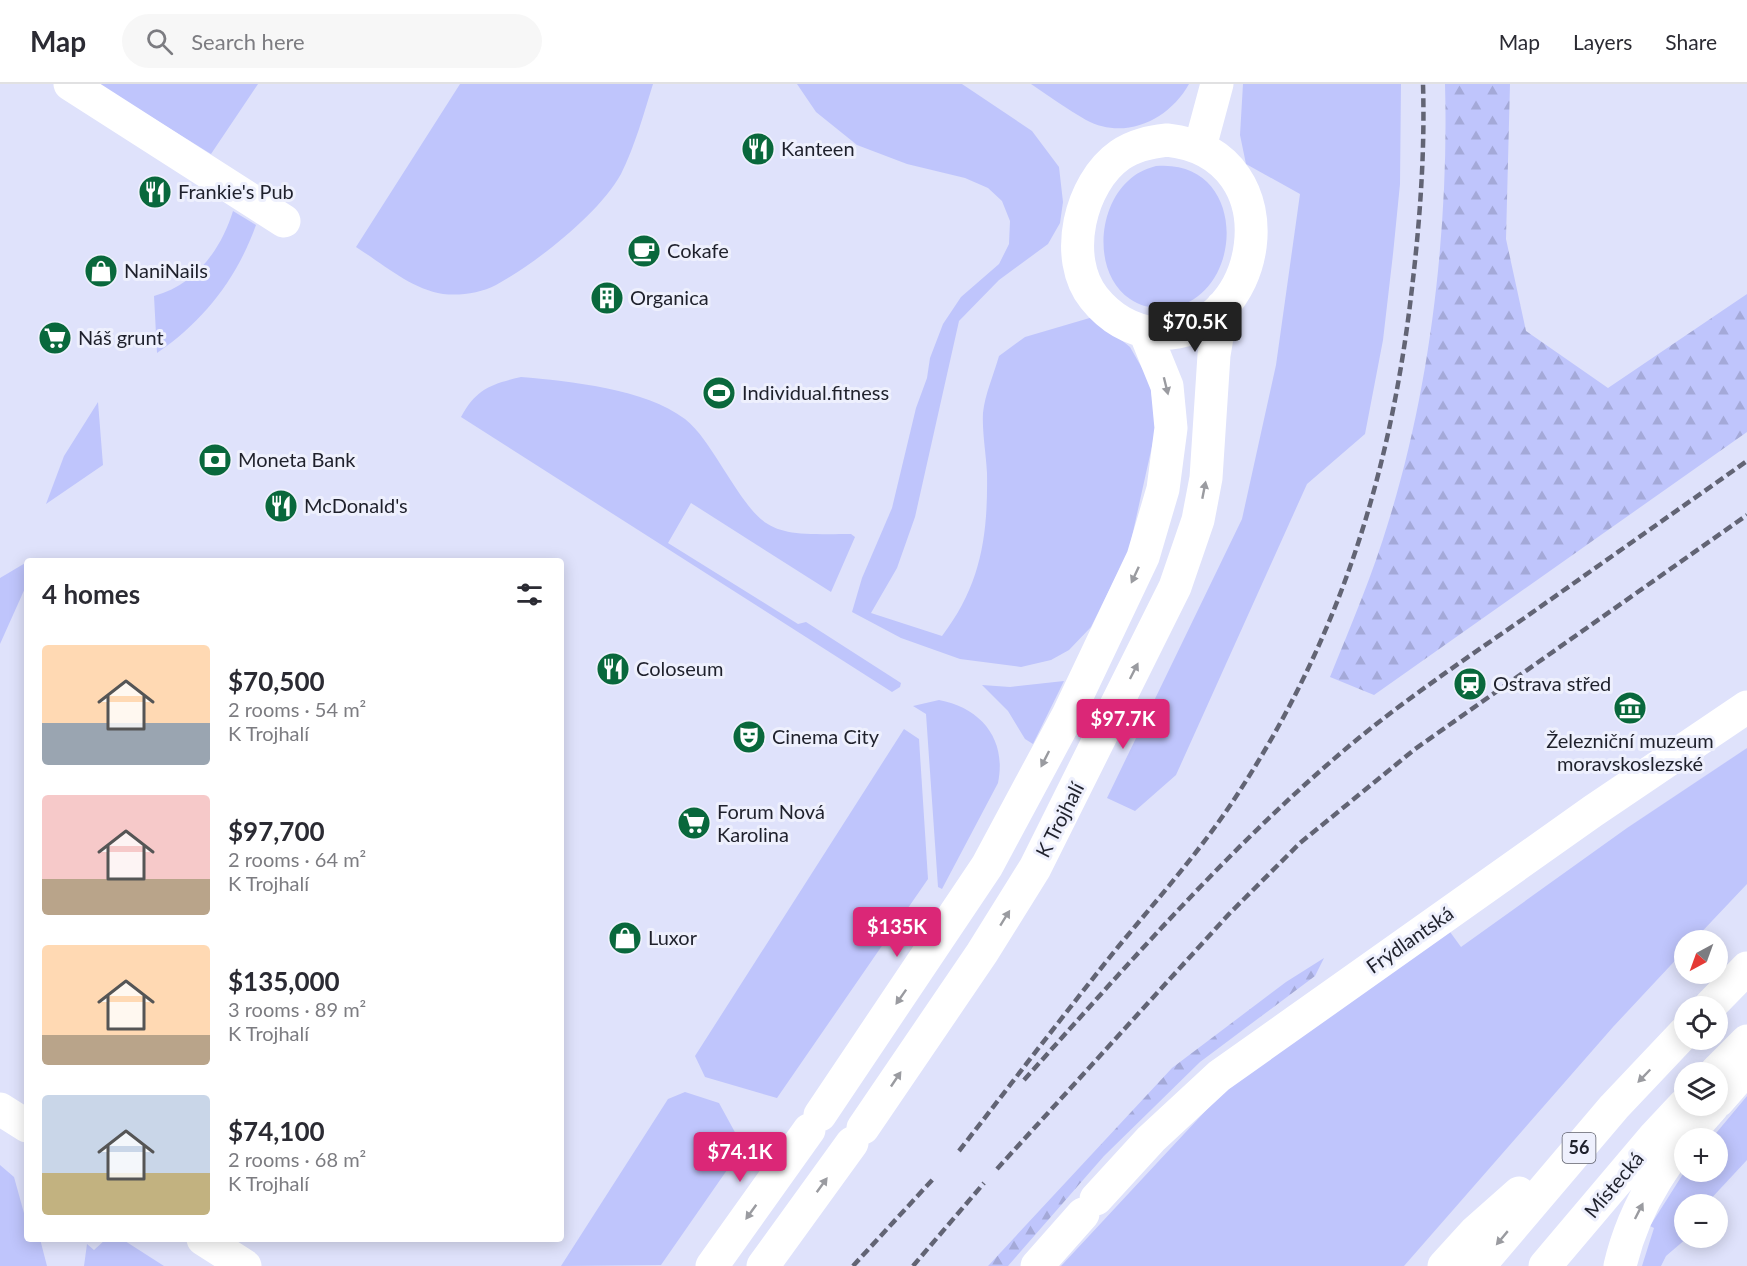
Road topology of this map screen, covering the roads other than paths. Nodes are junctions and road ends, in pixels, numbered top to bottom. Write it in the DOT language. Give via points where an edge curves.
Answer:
graph roads {
  1 [pos="70,84"];
  2 [pos="1217,84"];
  3 [pos="1200,147"];
  4 [pos="284,221"];
  5 [pos="1222,307"];
  6 [pos="1145,332"];
  7 [pos="1747,707"];
  8 [pos="1747,968"];
  9 [pos="1720,996"];
  10 [pos="1747,1041"];
  11 [pos="1674,1044"];
  12 [pos="1726,1062"];
  13 [pos="1747,1068"];
  14 [pos="1728,1090"];
  15 [pos="1614,1107"];
  16 [pos="0,1109"];
  17 [pos="1674,1116"];
  18 [pos="1704,1116"];
  19 [pos="24,1124"];
  20 [pos="208,1242"];
  21 [pos="245,1266"];
  22 [pos="712,1266"];
  23 [pos="763,1266"];
  24 [pos="1037,1266"];
  25 [pos="1444,1266"];
  26 [pos="1479,1266"];
  27 [pos="1545,1266"];
  28 [pos="1620,1266"];
  1 -- 4 [label="main road"];
  2 -- 3 [label="main road"];
  3 -- 5 [label="main road" via="1233,173 1250,209 1249,256 1242,277"];
  3 -- 6 [label="main road" via="1167,140 1135,146 1108,165 1087,198 1078,241 1084,280 1092,295 1115,319"];
  5 -- 6 [label="main road" via="1196,326 1171,332"];
  23 -- 5 [label="main road, K Trojhalí, one-way" via="982,953 1035,868 1175,587 1198,520 1206,478 1214,355"];
  6 -- 22 [label="main road, K Trojhalí, one-way" via="1167,386 1171,428 1163,489 1143,557 1068,715 987,866"];
  7 -- 24 [label="main road, Frýdlantská" via="1219,1076 1151,1139"];
  8 -- 9 [label="main road"];
  10 -- 12 [label="main road"];
  11 -- 15 [label="main road, 56, one-way"];
  13 -- 14 [label="main road"];
  15 -- 25 [label="main road, 56" via="1475,1232"];
  15 -- 26 [label="main road, 56, one-way"];
  16 -- 19 [label="main road"];
  17 -- 27 [label="main road, Místecká / 56"];
  28 -- 18 [label="main road, one-way" via="1628,1233 1653,1184"];
  20 -- 21 [label="main road"];
}
